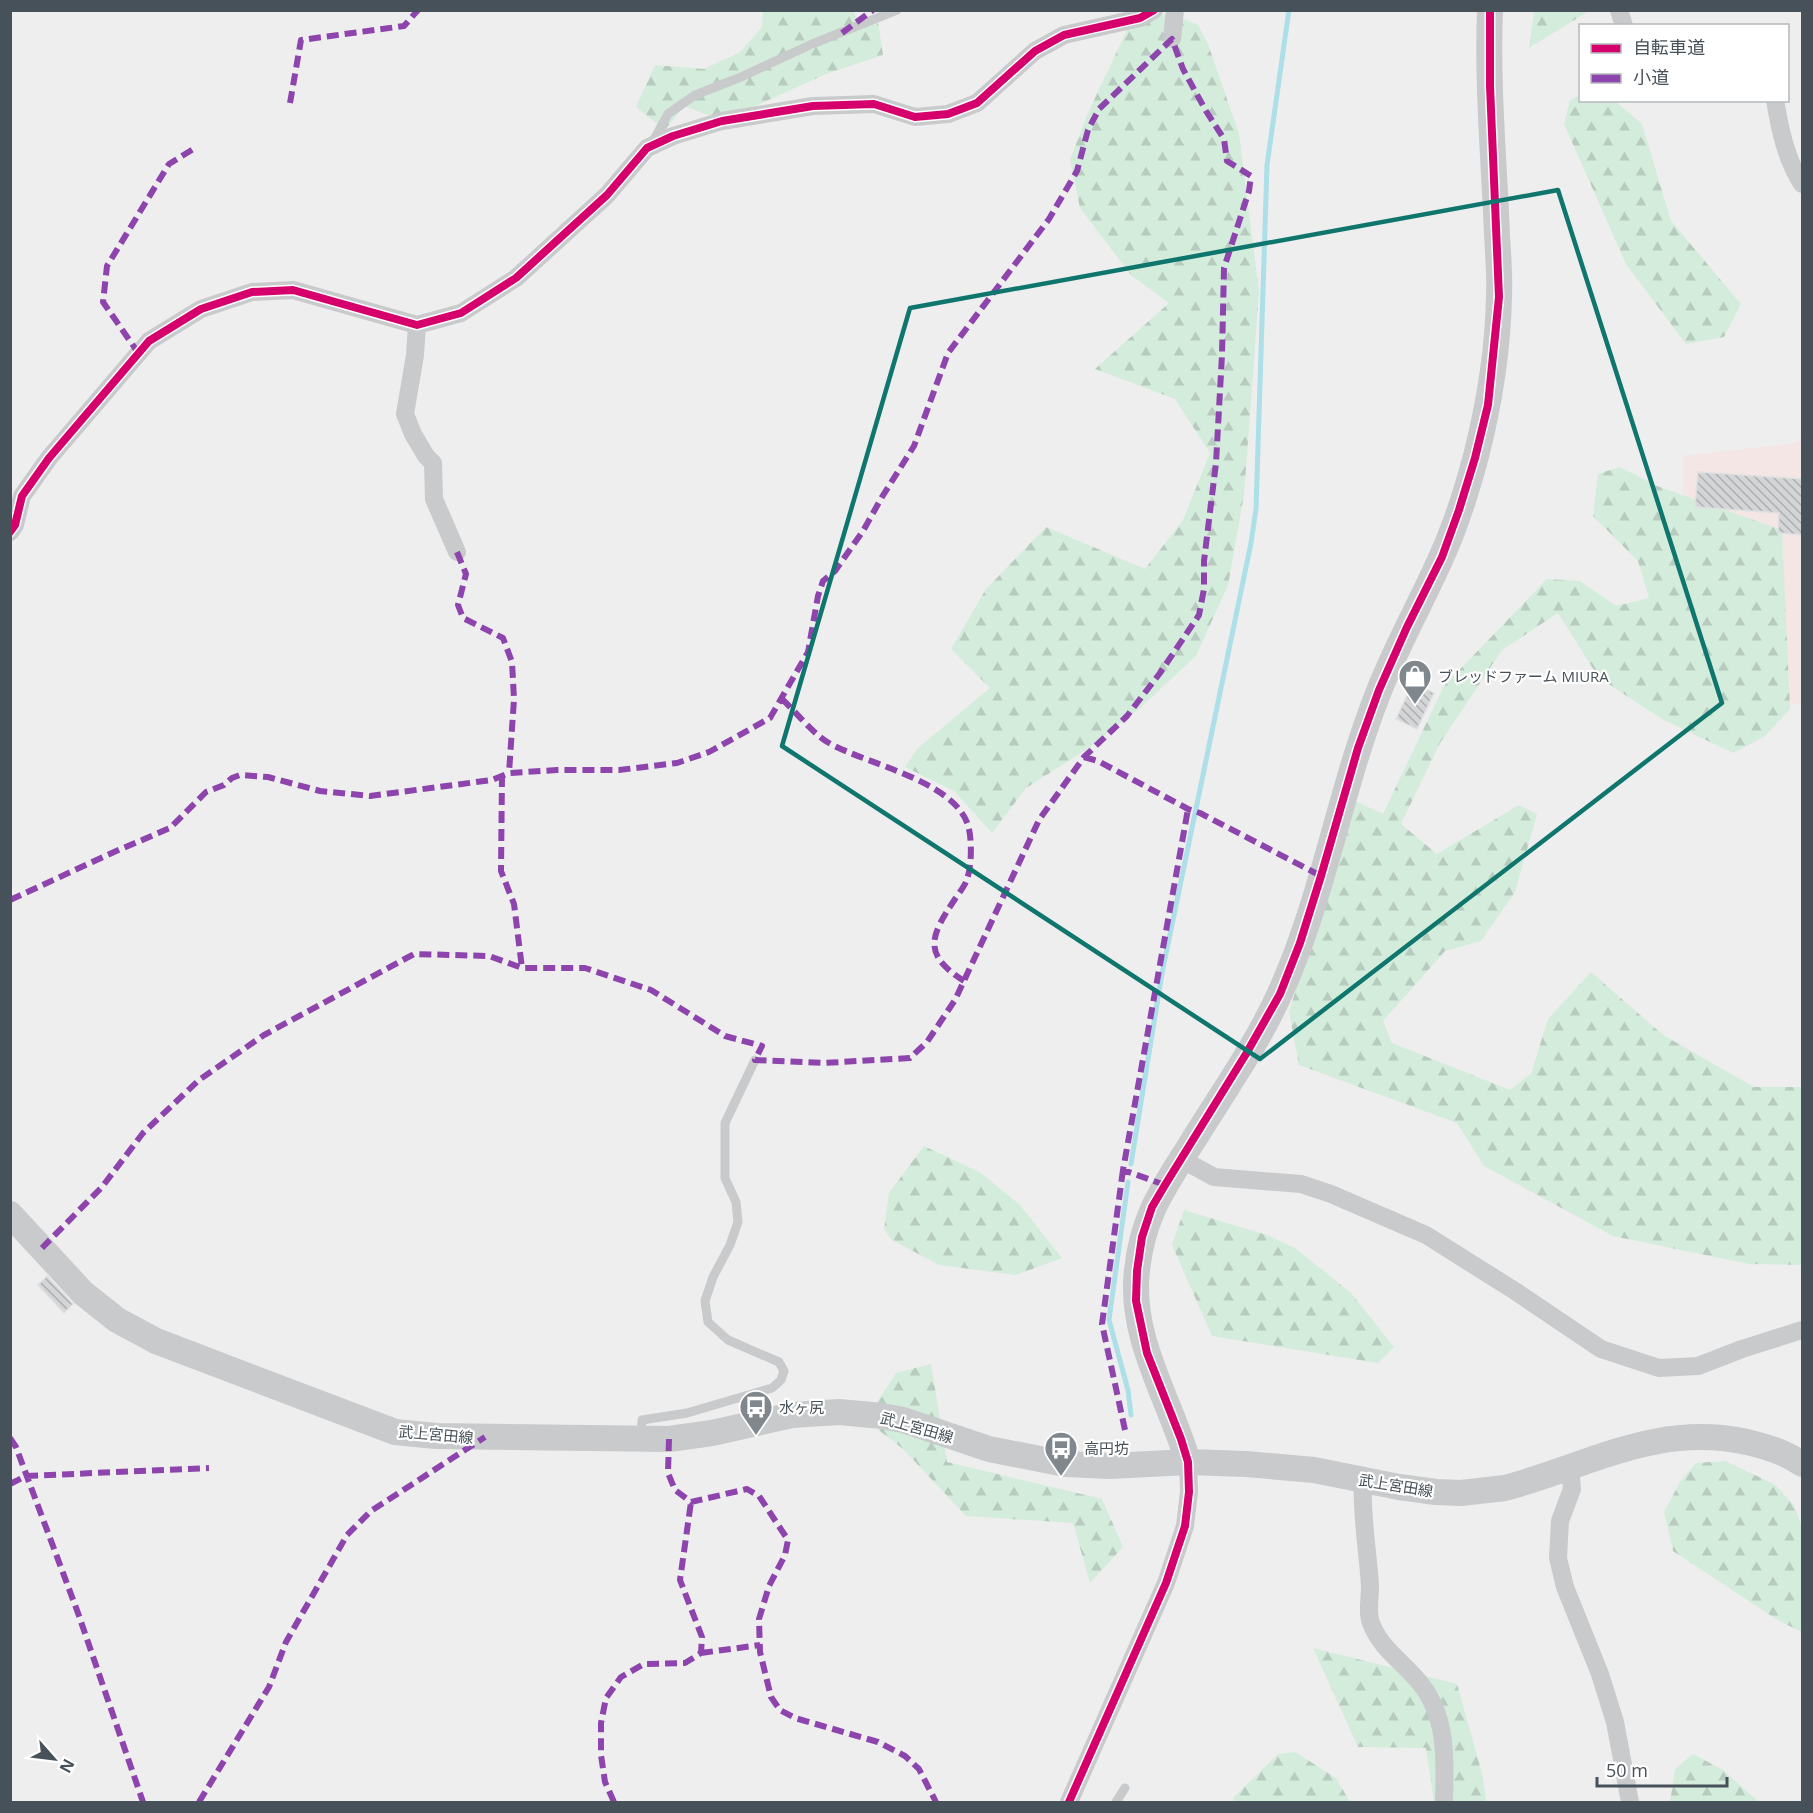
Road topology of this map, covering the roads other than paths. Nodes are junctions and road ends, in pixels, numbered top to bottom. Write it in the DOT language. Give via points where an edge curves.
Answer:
graph roads {
  1 [pos="897,10"];
  2 [pos="1154,10"];
  3 [pos="1175,10"];
  4 [pos="1490,10"];
  5 [pos="1172,39"];
  6 [pos="1775,102"];
  7 [pos="651,146"];
  8 [pos="1803,184"];
  9 [pos="417,325"];
  10 [pos="10,532"];
  11 [pos="457,552"];
  12 [pos="755,1059"];
  13 [pos="1181,1159"];
  14 [pos="10,1215"];
  15 [pos="1803,1330"];
  16 [pos="641,1440"];
  17 [pos="1188,1462"];
  18 [pos="1803,1464"];
  19 [pos="1570,1467"];
  20 [pos="1363,1480"];
  21 [pos="1125,1788"];
  22 [pos="1069,1803"];
  23 [pos="1116,1803"];
  24 [pos="1443,1803"];
  25 [pos="1630,1803"];
  1 -- 7 [label="lane" via="695,95 668,114"];
  2 -- 7 [label="street" via="1140,18 1064,35 1035,51 977,103 948,114 915,117 874,104 813,106 722,121"];
  3 -- 5 [label="street"];
  4 -- 13 [label="main road" via="1499,297 1488,405 1475,458 1442,557 1379,690 1307,921 1280,994"];
  6 -- 8 [label="street" via="1787,156"];
  7 -- 9 [label="street" via="607,195 516,278 461,313"];
  9 -- 10 [label="street" via="293,290 252,292 201,309 149,341 49,458 22,496"];
  9 -- 11 [label="street" via="405,414 421,449 433,463 434,499"];
  12 -- 16 [label="lane" via="725,1124 725,1178 736,1202 738,1222 705,1301 708,1322 728,1340 779,1362 784,1371 772,1388 687,1413 642,1420"];
  13 -- 15 [label="street" via="1214,1177 1301,1184 1426,1235 1601,1349 1659,1368 1698,1366"];
  13 -- 17 [label="main road" via="1145,1227 1136,1294 1147,1353"];
  14 -- 16 [label="main road, 武上宮田線" via="83,1293 117,1320 156,1341 395,1432"];
  16 -- 17 [label="main road, 武上宮田線" via="690,1437 792,1415 839,1412 903,1420 990,1449 1054,1463 1110,1466"];
  17 -- 20 [label="main road, 武上宮田線" via="1292,1467"];
  17 -- 22 [label="street" via="1185,1526 1166,1583"];
  18 -- 19 [label="main road, 武上宮田線" via="1764,1446 1710,1437 1640,1444"];
  19 -- 20 [label="main road, 武上宮田線" via="1505,1488 1461,1493"];
  19 -- 25 [label="street" via="1572,1489 1560,1521 1558,1558 1615,1722"];
  20 -- 24 [label="street" via="1370,1622 1433,1704 1444,1737"];
  21 -- 23 [label="lane"];
}
